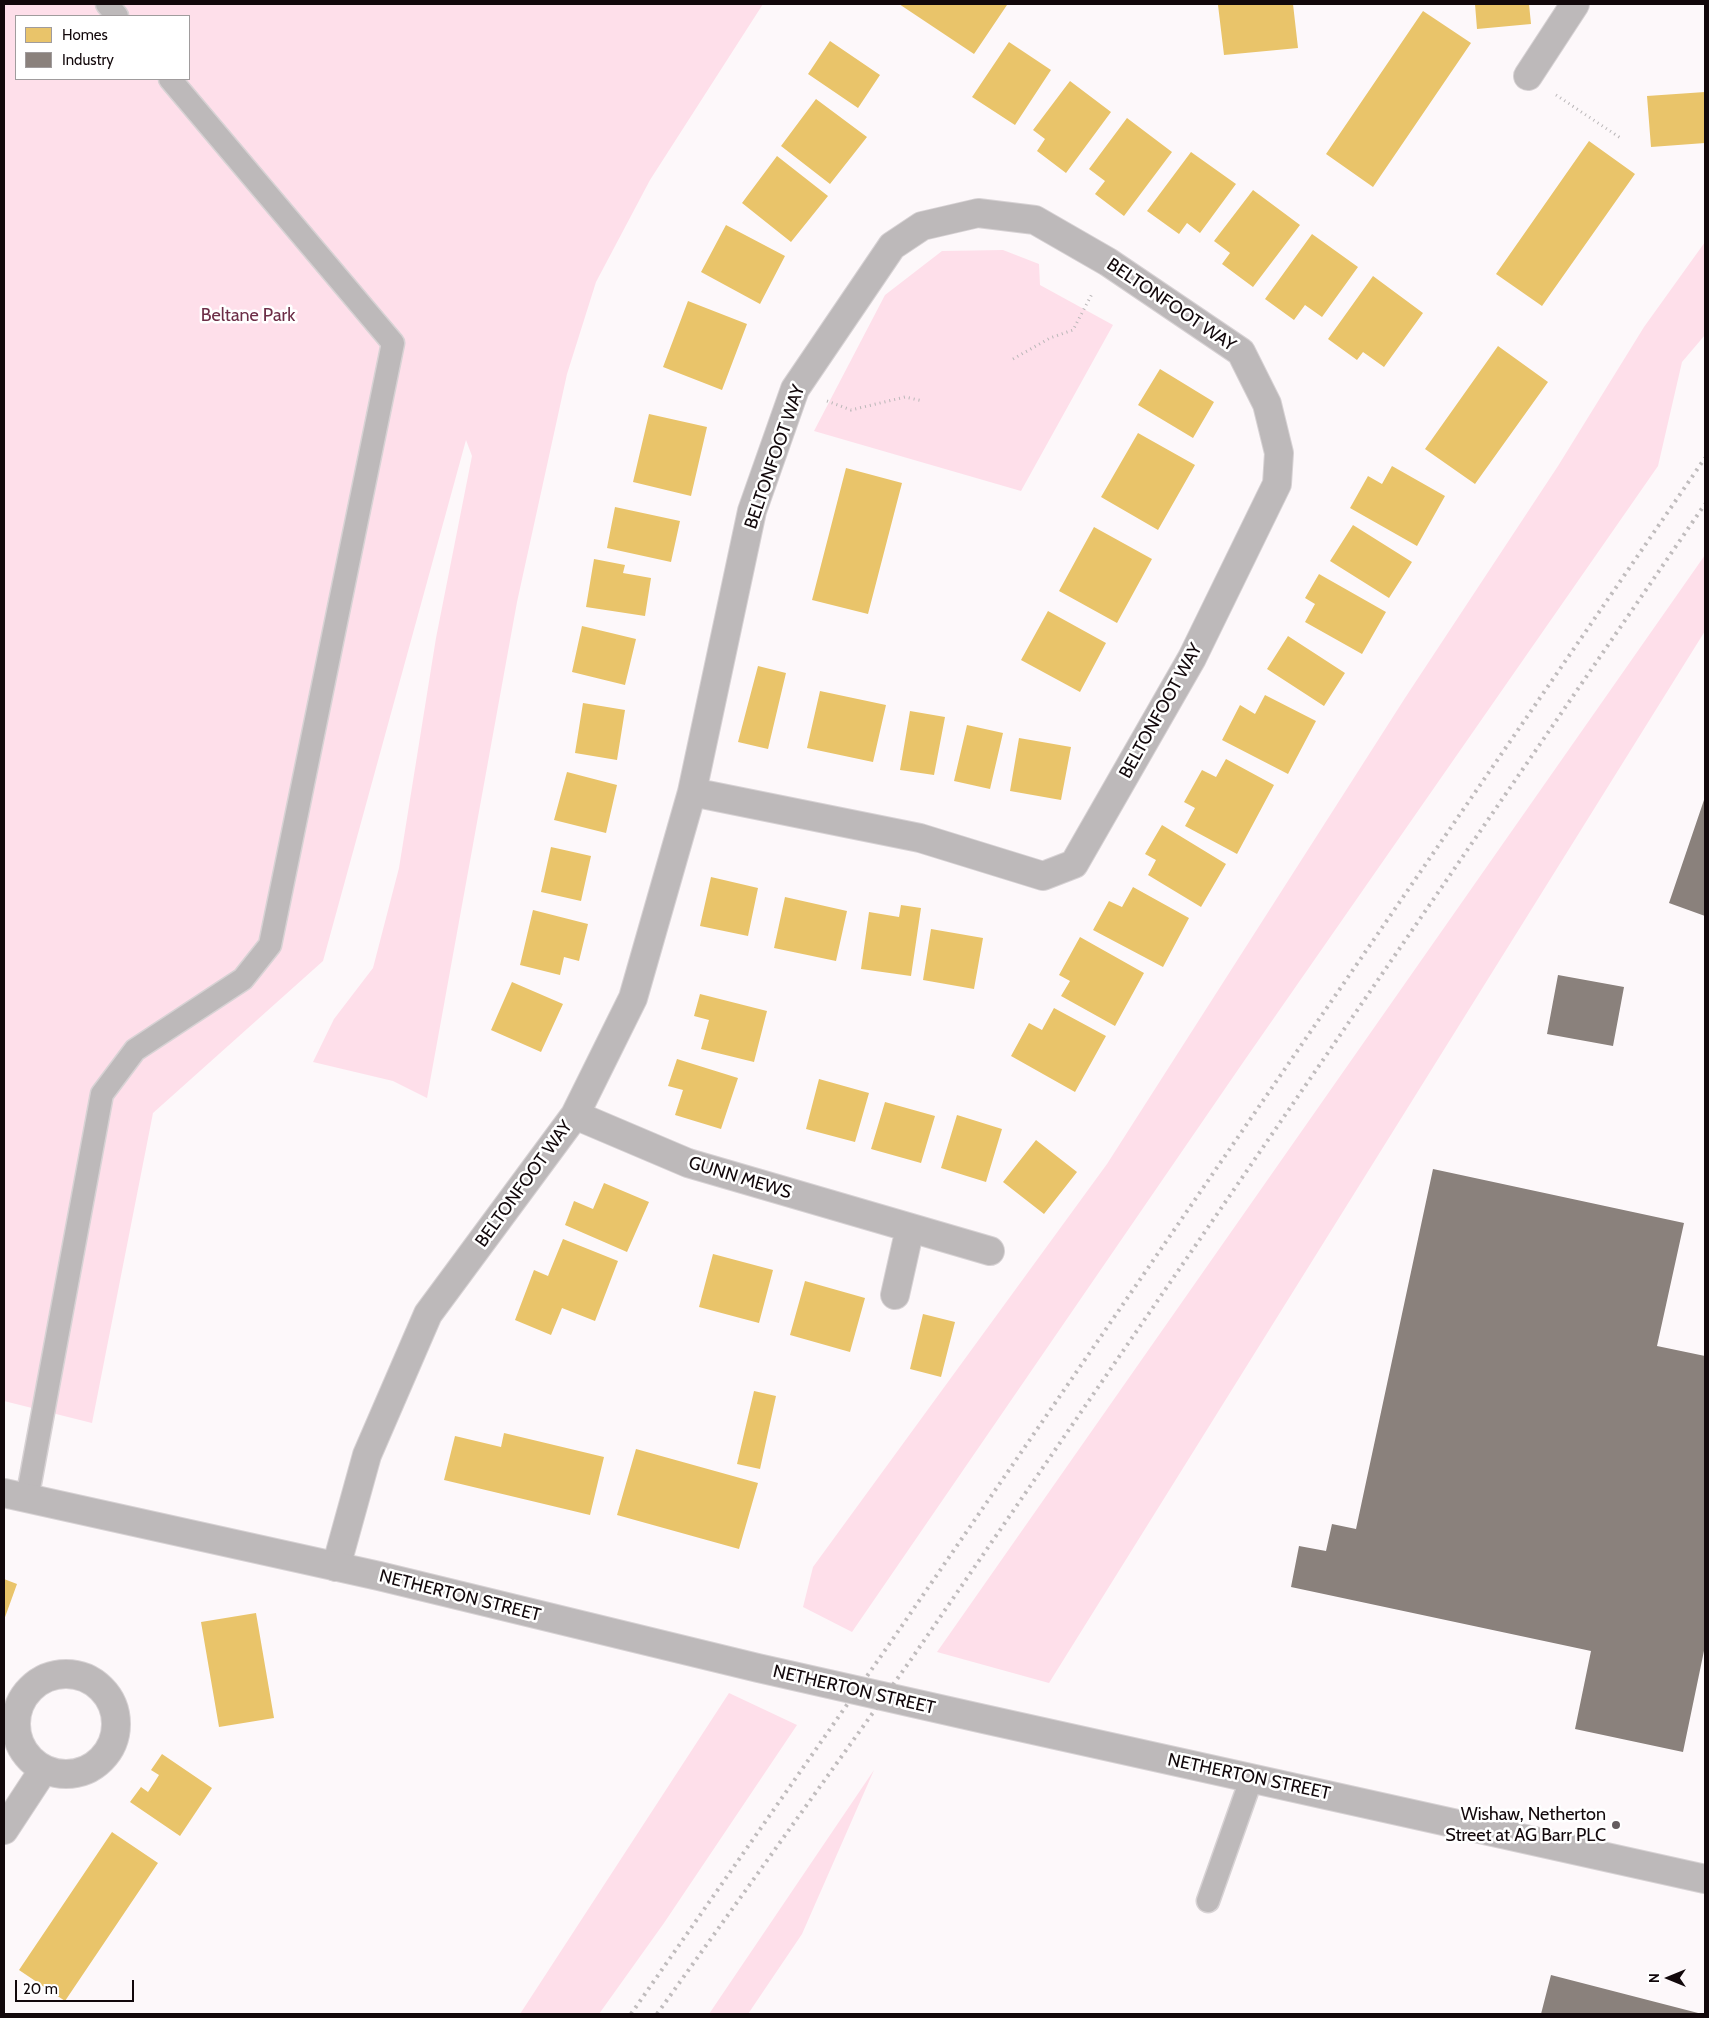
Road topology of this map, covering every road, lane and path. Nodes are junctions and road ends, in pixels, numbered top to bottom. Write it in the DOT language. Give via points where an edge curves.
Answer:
graph roads {
  1 [pos="107,4"];
  2 [pos="1576,4"];
  3 [pos="116,15"];
  4 [pos="1528,76"];
  5 [pos="171,80"];
  6 [pos="1622,139"];
  7 [pos="1108,262"];
  8 [pos="1014,359"];
  9 [pos="795,389"];
  10 [pos="923,400"];
  11 [pos="692,792"];
  12 [pos="575,1115"];
  13 [pos="910,1228"];
  14 [pos="990,1251"];
  15 [pos="895,1295"];
  16 [pos="15,1496"];
  17 [pos="336,1567"];
  18 [pos="44,1769"];
  19 [pos="1252,1777"];
  20 [pos="4,1830"];
  21 [pos="1705,1879"];
  22 [pos="1208,1902"];
  1 -- 3 [label="lane"];
  2 -- 4 [label="street"];
  4 -- 6 [label="path"];
  5 -- 16 [label="lane" via="393,343 270,945 243,979 135,1050 102,1094"];
  7 -- 8 [label="path" via="1073,330 1050,338"];
  7 -- 9 [label="street, BELTONFOOT WAY" via="1035,220 978,213 922,226 892,246"];
  7 -- 11 [label="street, BELTONFOOT WAY" via="1241,352 1267,404 1279,453 1277,484 1192,658 1074,864 1043,876 920,838"];
  9 -- 10 [label="path" via="852,410 905,397"];
  9 -- 11 [label="street, BELTONFOOT WAY" via="752,511"];
  11 -- 12 [label="street, BELTONFOOT WAY" via="633,998"];
  12 -- 13 [label="street, GUNN MEWS" via="688,1163"];
  12 -- 17 [label="street, BELTONFOOT WAY" via="428,1314 367,1455"];
  13 -- 14 [label="street, GUNN MEWS"];
  13 -- 15 [label="street"];
  16 -- 17 [label="street, NETHERTON STREET"];
  17 -- 19 [label="street, NETHERTON STREET" via="776,1672"];
  18 -- 20 [label="street"];
  19 -- 21 [label="street, NETHERTON STREET"];
  19 -- 22 [label="lane"];
}
